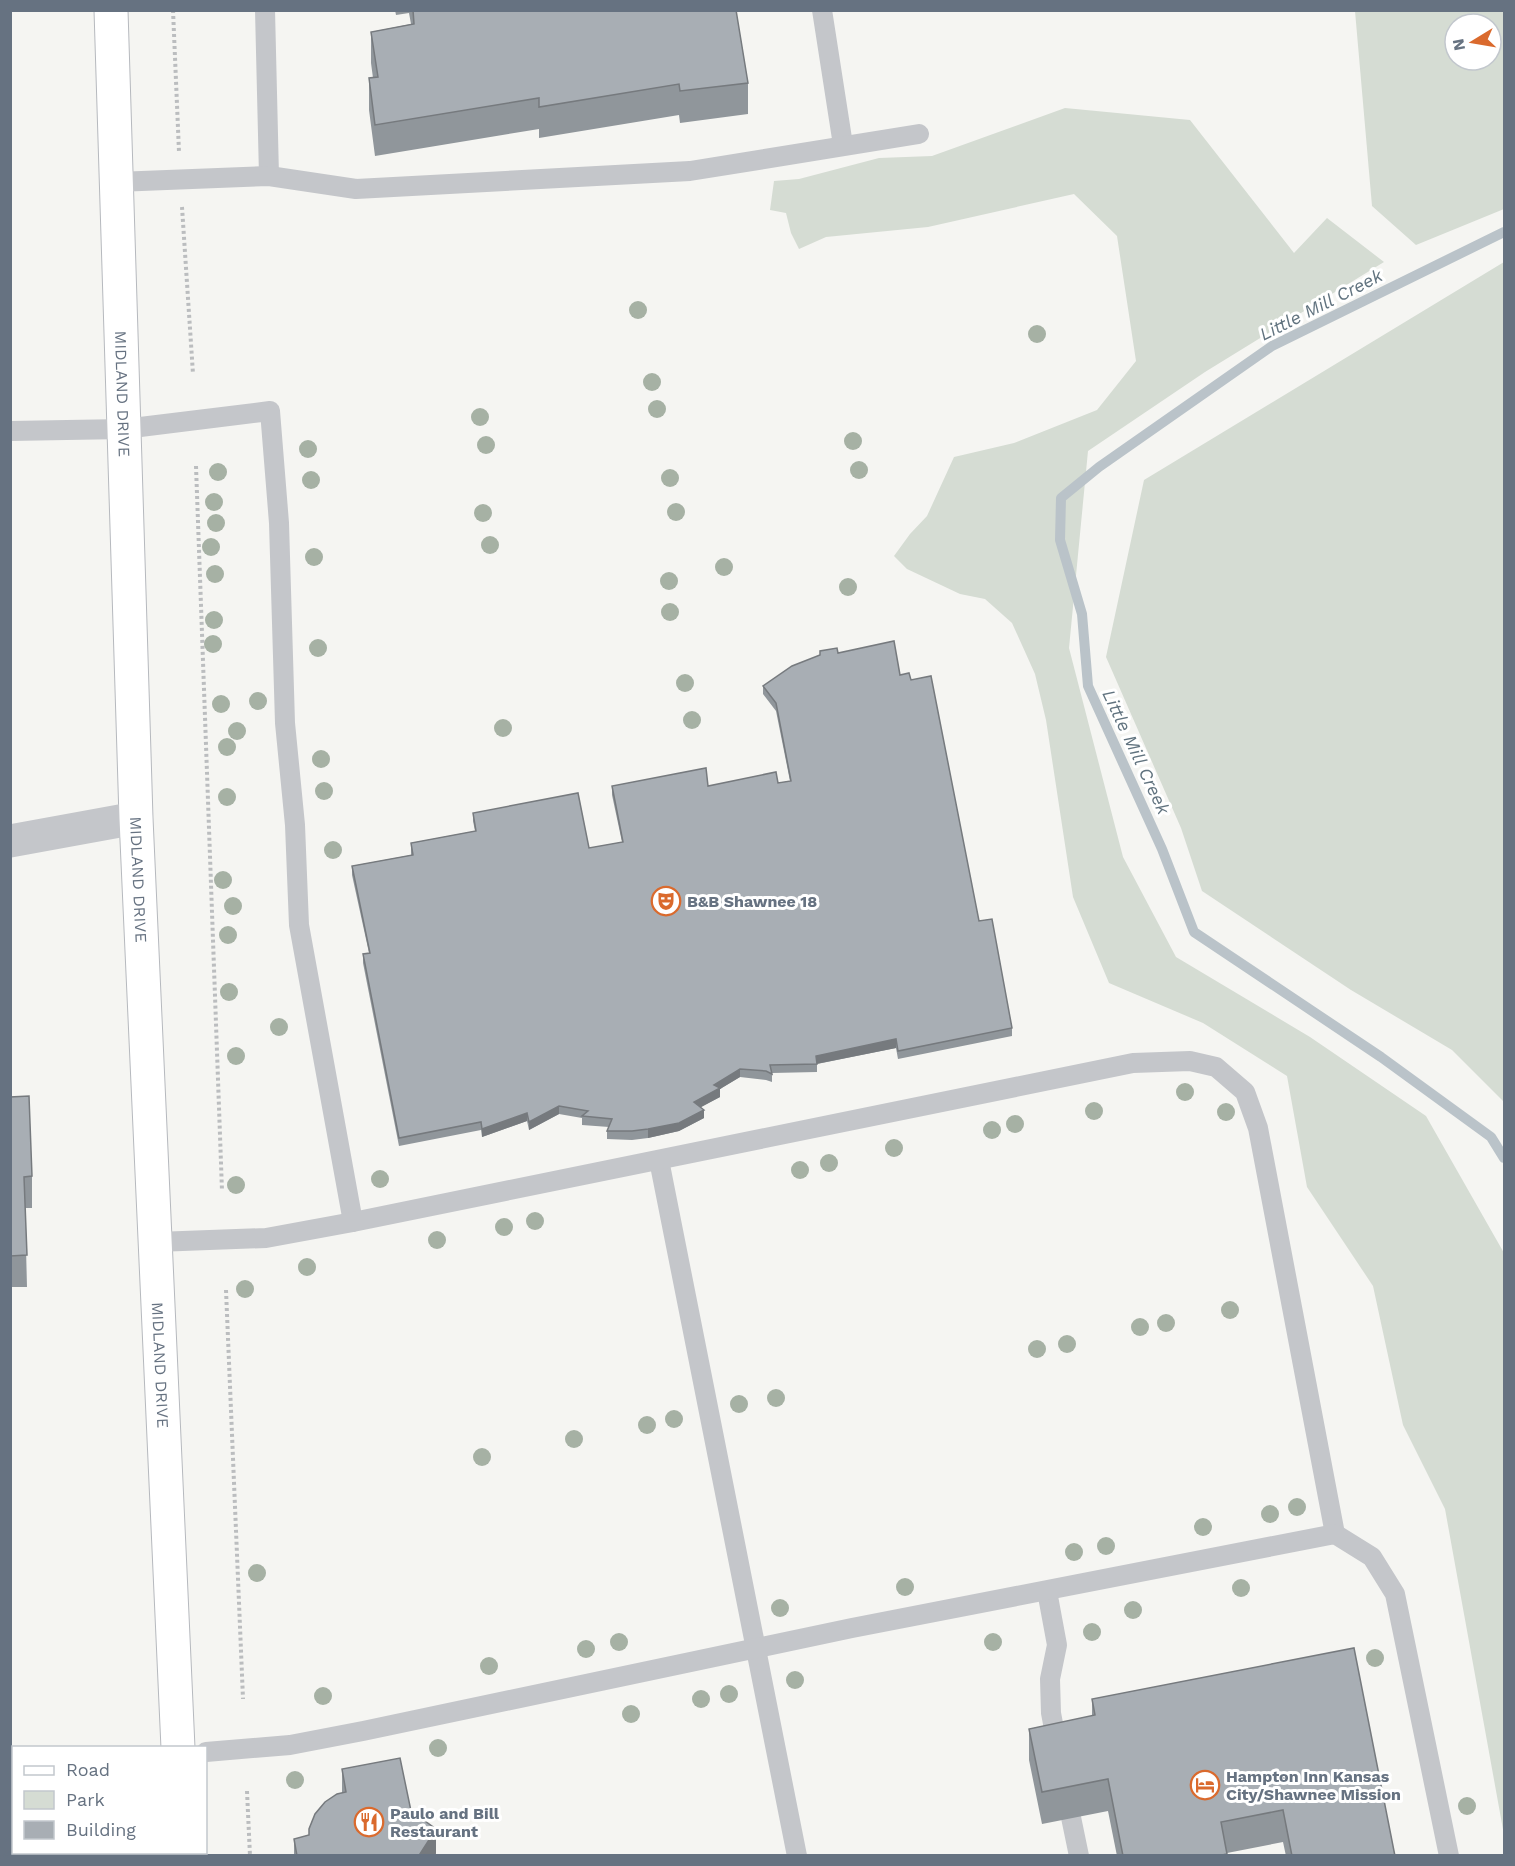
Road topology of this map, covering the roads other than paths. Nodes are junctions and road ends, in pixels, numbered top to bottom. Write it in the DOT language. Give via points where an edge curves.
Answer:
graph roads {
  1 [pos="111,10"];
  2 [pos="265,10"];
  3 [pos="822,10"];
  4 [pos="919,134"];
  5 [pos="843,145"];
  6 [pos="269,176"];
  7 [pos="116,182"];
  8 [pos="124,429"];
  9 [pos="10,431"];
  10 [pos="136,818"];
  11 [pos="10,841"];
  12 [pos="659,1160"];
  13 [pos="353,1222"];
  14 [pos="156,1242"];
  15 [pos="1335,1534"];
  16 [pos="1047,1591"];
  17 [pos="756,1648"];
  18 [pos="178,1746"];
  19 [pos="207,1752"];
  20 [pos="797,1856"];
  21 [pos="1078,1856"];
  22 [pos="1449,1856"];
  1 -- 7 [label="main road, MIDLAND DRIVE"];
  2 -- 6 [label="lane"];
  3 -- 5 [label="lane"];
  4 -- 5 [label="lane"];
  5 -- 6 [label="lane" via="690,171 356,189"];
  6 -- 7 [label="lane"];
  7 -- 8 [label="main road, MIDLAND DRIVE"];
  8 -- 9 [label="lane"];
  8 -- 10 [label="main road, MIDLAND DRIVE"];
  8 -- 13 [label="lane" via="270,411 299,925"];
  10 -- 11 [label="street"];
  10 -- 14 [label="main road, MIDLAND DRIVE"];
  12 -- 13 [label="lane"];
  12 -- 15 [label="lane" via="1133,1063 1190,1061 1216,1067 1245,1092 1258,1128"];
  12 -- 17 [label="lane"];
  13 -- 14 [label="lane" via="266,1238"];
  14 -- 18 [label="main road, MIDLAND DRIVE"];
  15 -- 16 [label="lane"];
  15 -- 22 [label="lane" via="1372,1557 1395,1594"];
  16 -- 17 [label="lane"];
  16 -- 21 [label="lane" via="1057,1645 1050,1679 1051,1713"];
  17 -- 19 [label="lane" via="290,1745"];
  17 -- 20 [label="lane"];
}
